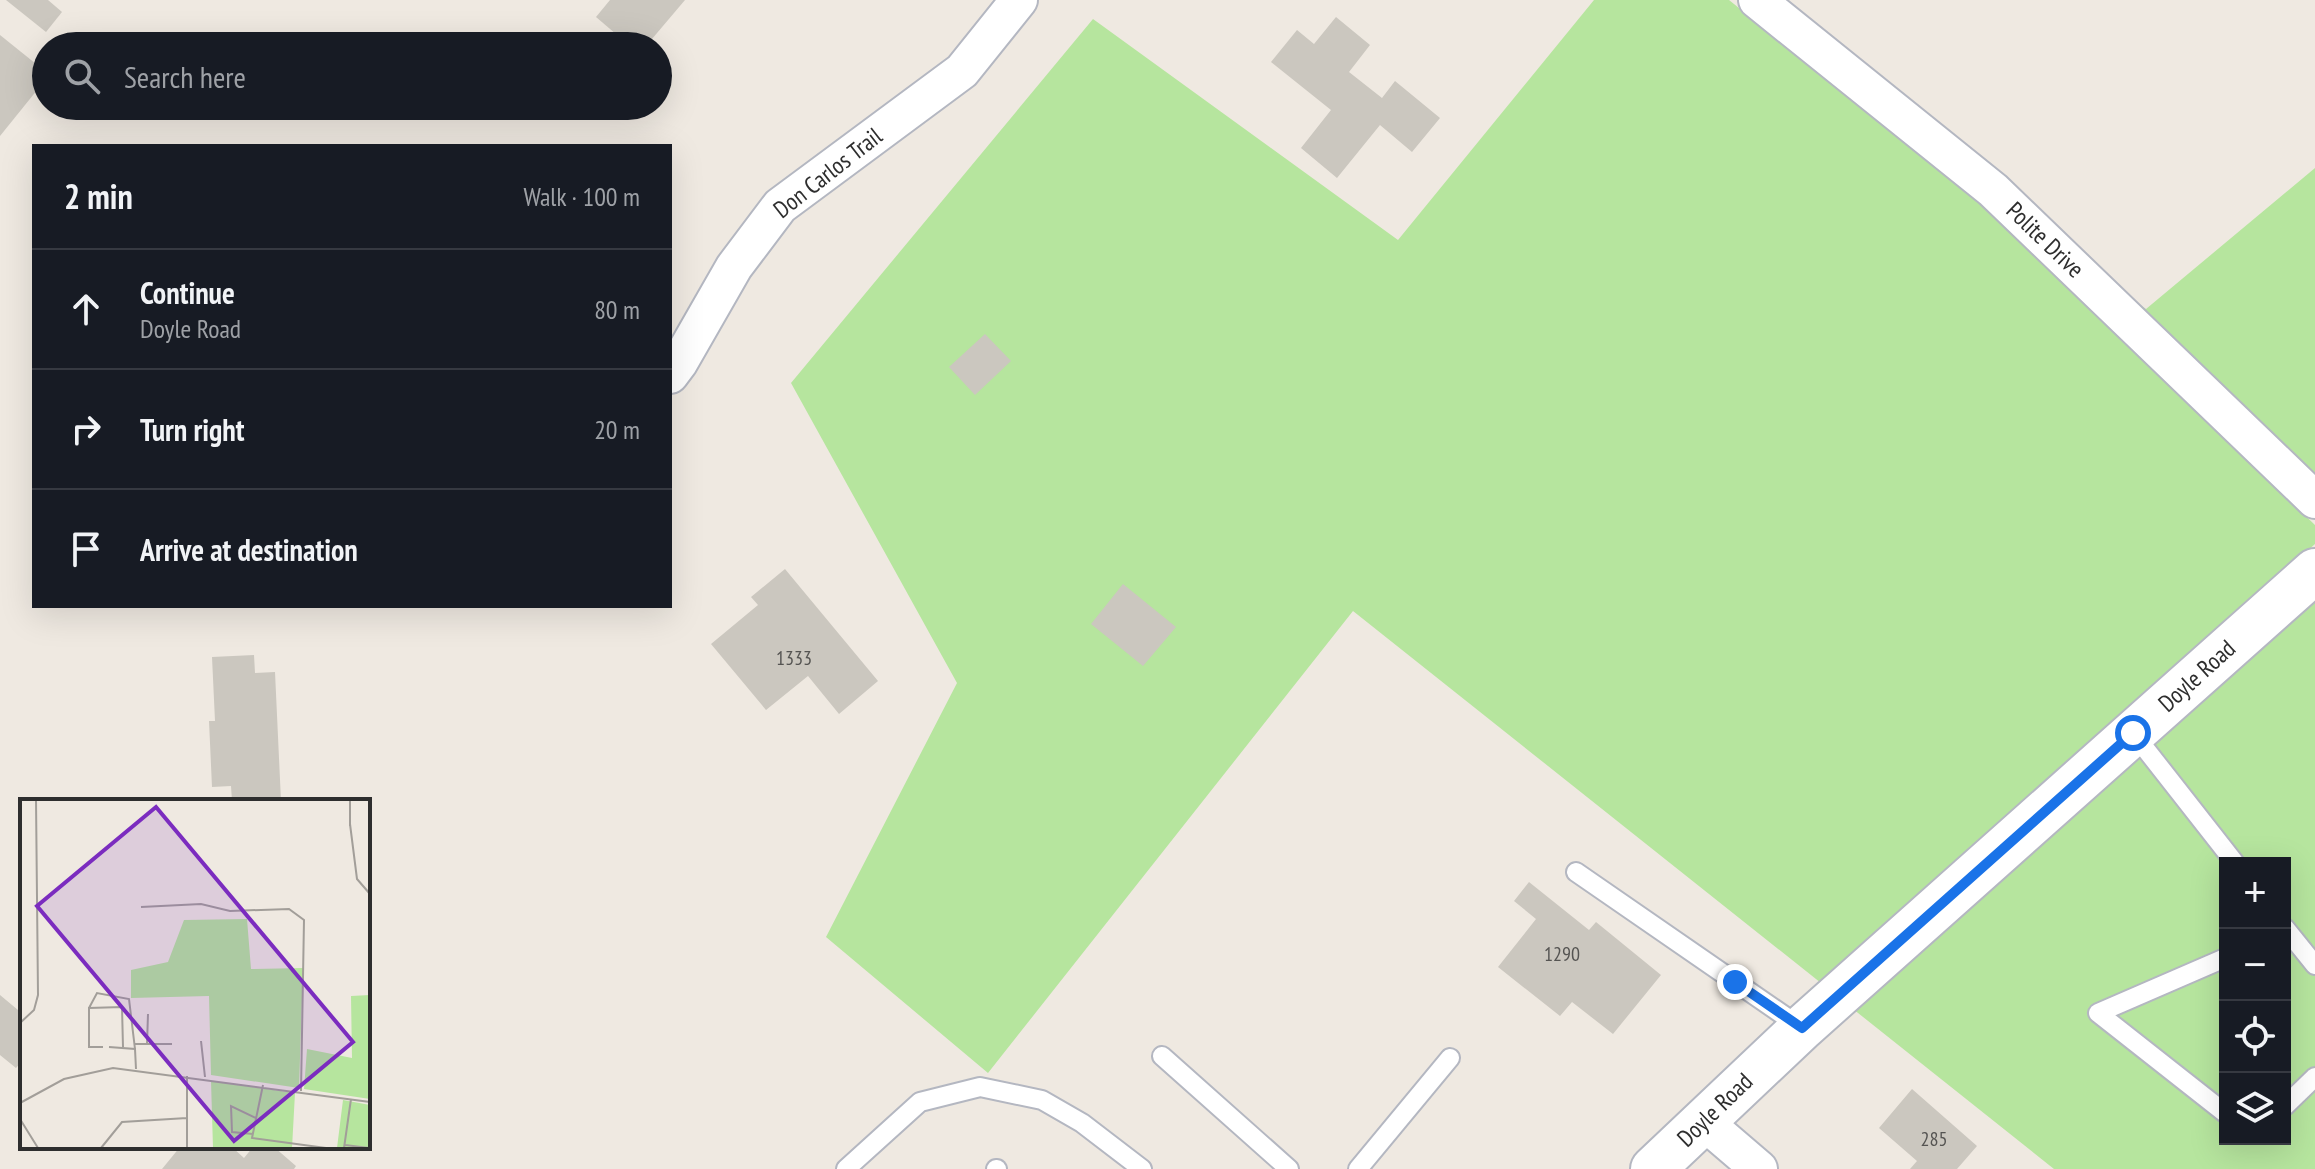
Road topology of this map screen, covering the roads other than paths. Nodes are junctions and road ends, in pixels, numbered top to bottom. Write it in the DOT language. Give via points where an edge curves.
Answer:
graph roads {
  1 [pos="1019,0"];
  2 [pos="1757,0"];
  3 [pos="672,372"];
  4 [pos="2315,500"];
  5 [pos="2315,571"];
  6 [pos="2133,733"];
  7 [pos="2230,857"];
  8 [pos="1576,872"];
  9 [pos="2291,936"];
  10 [pos="2219,961"];
  11 [pos="2315,965"];
  12 [pos="1802,1028"];
  13 [pos="1162,1056"];
  14 [pos="1450,1058"];
  15 [pos="2315,1077"];
  16 [pos="2291,1100"];
  17 [pos="2219,1108"];
  18 [pos="1703,1121"];
  19 [pos="846,1169"];
  20 [pos="1142,1169"];
  21 [pos="1289,1169"];
  22 [pos="1358,1169"];
  23 [pos="1653,1169"];
  24 [pos="1759,1169"];
  1 -- 3 [label="street, Don Carlos Trail" via="962,71 780,206 734,267"];
  2 -- 4 [label="street, Polite Drive" via="1993,190"];
  5 -- 6 [label="main road, Doyle Road"];
  6 -- 7 [label="lane"];
  6 -- 12 [label="main road, Doyle Road"];
  8 -- 12 [label="lane"];
  9 -- 11 [label="lane"];
  10 -- 17 [label="lane" via="2098,1013"];
  12 -- 18 [label="main road, Doyle Road"];
  13 -- 21 [label="lane"];
  14 -- 22 [label="lane"];
  15 -- 16 [label="lane"];
  18 -- 23 [label="main road, Doyle Road"];
  18 -- 24 [label="street"];
  19 -- 20 [label="lane" via="920,1102 980,1087 1042,1100"];
}
